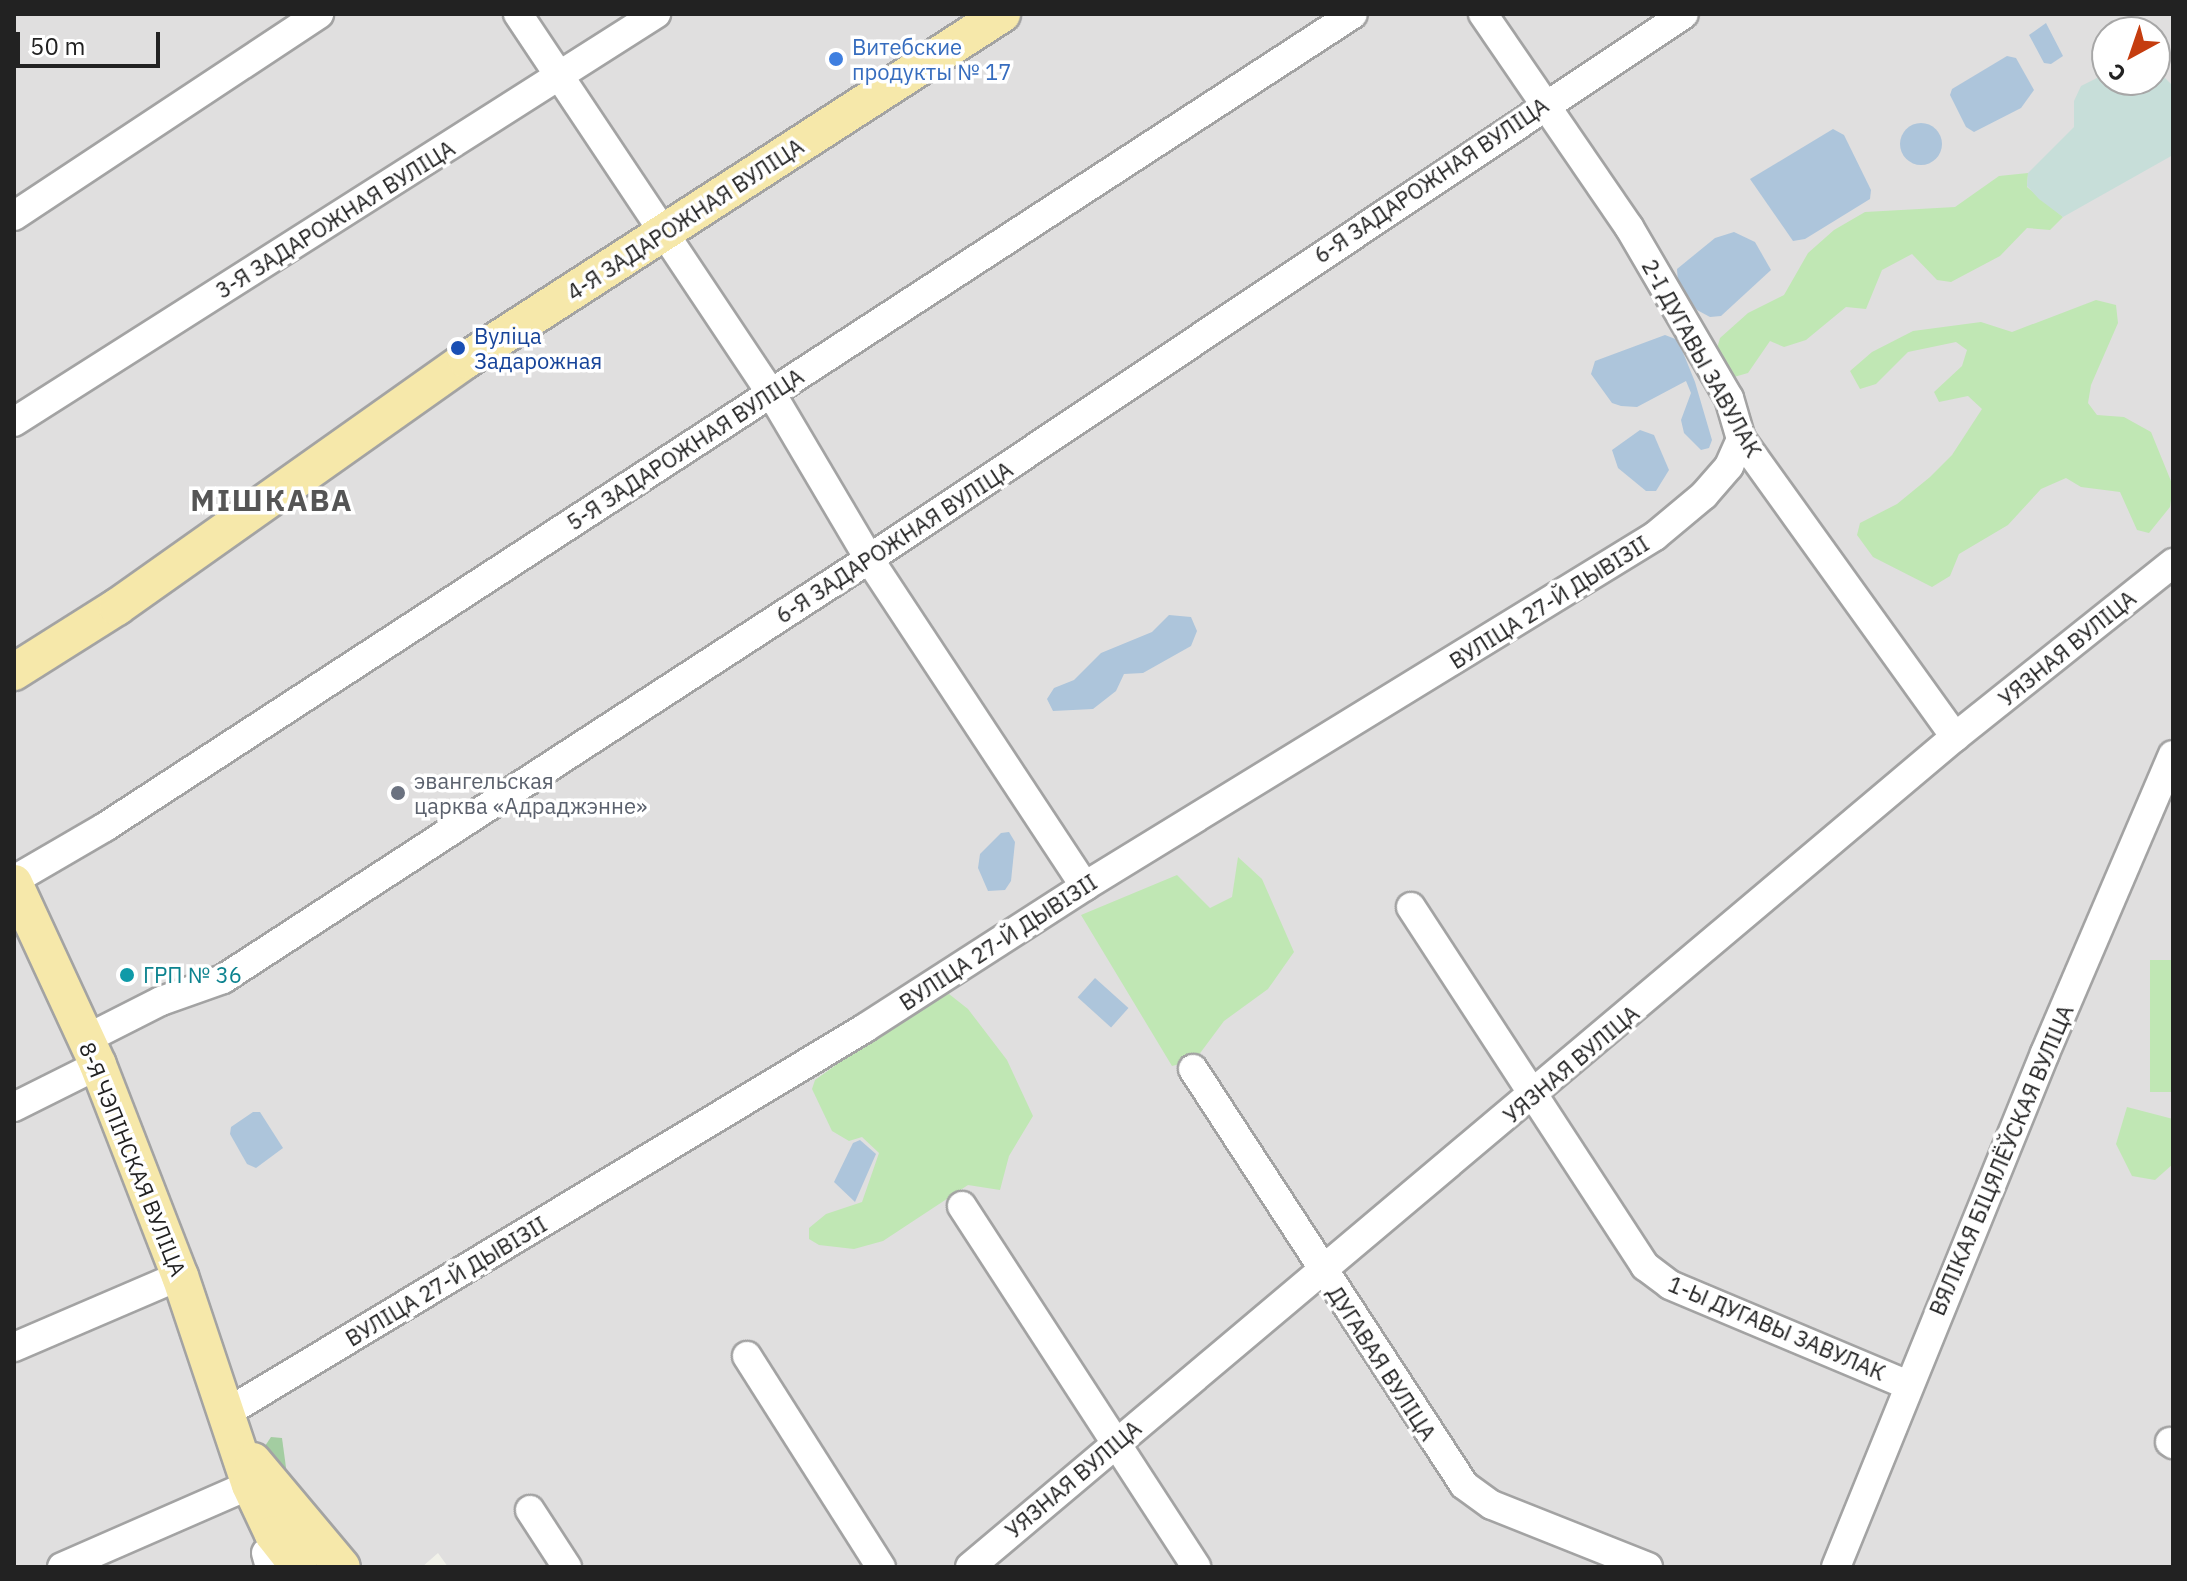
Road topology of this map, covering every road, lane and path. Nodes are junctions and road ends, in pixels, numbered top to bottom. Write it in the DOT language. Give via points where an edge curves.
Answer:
graph roads {
  1 [pos="319,14"];
  2 [pos="518,14"];
  3 [pos="656,14"];
  4 [pos="1002,14"];
  5 [pos="1353,14"];
  6 [pos="1483,14"];
  7 [pos="1684,14"];
  8 [pos="563,75"];
  9 [pos="1544,103"];
  10 [pos="14,216"];
  11 [pos="662,234"];
  12 [pos="771,393"];
  13 [pos="14,422"];
  14 [pos="1741,439"];
  15 [pos="869,559"];
  16 [pos="2173,563"];
  17 [pos="14,672"];
  18 [pos="1955,737"];
  19 [pos="2173,755"];
  20 [pos="14,882"];
  21 [pos="1085,886"];
  22 [pos="1411,907"];
  23 [pos="92,1052"];
  24 [pos="1193,1069"];
  25 [pos="1535,1096"];
  26 [pos="14,1107"];
  27 [pos="962,1206"];
  28 [pos="1321,1271"];
  29 [pos="180,1276"];
  30 [pos="14,1347"];
  31 [pos="747,1356"];
  32 [pos="1908,1385"];
  33 [pos="231,1427"];
  34 [pos="1115,1443"];
  35 [pos="250,1485"];
  36 [pos="530,1510"];
  37 [pos="270,1551"];
  38 [pos="62,1567"];
  39 [pos="299,1567"];
  40 [pos="342,1567"];
  41 [pos="567,1567"];
  42 [pos="881,1567"];
  43 [pos="970,1567"];
  44 [pos="1196,1567"];
  45 [pos="1648,1567"];
  46 [pos="1836,1567"];
  1 -- 10 [label="street"];
  2 -- 8 [label="street"];
  3 -- 8 [label="street, 3-Я ЗАДАРОЖНАЯ ВУЛІЦА"];
  4 -- 11 [label="main road, 4-Я ЗАДАРОЖНАЯ ВУЛІЦА"];
  5 -- 12 [label="street, 5-Я ЗАДАРОЖНАЯ ВУЛІЦА"];
  6 -- 9 [label="street, 2-І ДУГАВЫ ЗАВУЛАК"];
  7 -- 9 [label="street, 6-Я ЗАДАРОЖНАЯ ВУЛІЦА"];
  8 -- 11 [label="street"];
  8 -- 13 [label="street, 3-Я ЗАДАРОЖНАЯ ВУЛІЦА"];
  9 -- 14 [label="street, 2-І ДУГАВЫ ЗАВУЛАК" via="1637,240 1729,398"];
  9 -- 15 [label="street, 6-Я ЗАДАРОЖНАЯ ВУЛІЦА"];
  11 -- 12 [label="street"];
  11 -- 17 [label="main road, 4-Я ЗАДАРОЖНАЯ ВУЛІЦА" via="466,360 117,607"];
  12 -- 15 [label="street"];
  12 -- 20 [label="street, 5-Я ЗАДАРОЖНАЯ ВУЛІЦА"];
  14 -- 18 [label="street, 2-І ДУГАВЫ ЗАВУЛАК"];
  14 -- 21 [label="street, ВУЛІЦА 27-Й ДЫВІЗІІ" via="1729,466 1704,495 1655,536"];
  15 -- 21 [label="street"];
  15 -- 23 [label="street, 6-Я ЗАДАРОЖНАЯ ВУЛІЦА" via="223,979 161,1001"];
  16 -- 18 [label="street, УЯЗНАЯ ВУЛІЦА"];
  18 -- 25 [label="street, УЯЗНАЯ ВУЛІЦА"];
  19 -- 32 [label="street, ВЯЛІКАЯ БІЦЯЛЁЎСКАЯ ВУЛІЦА"];
  20 -- 23 [label="main road, 8-Я ЧЭПІНСКАЯ ВУЛІЦА"];
  21 -- 33 [label="street, ВУЛІЦА 27-Й ДЫВІЗІІ"];
  22 -- 25 [label="street, 1-Ы ДУГАВЫ ЗАВУЛАК"];
  23 -- 26 [label="street"];
  23 -- 29 [label="main road, 8-Я ЧЭПІНСКАЯ ВУЛІЦА"];
  24 -- 28 [label="street, ДУГАВАЯ ВУЛІЦА"];
  25 -- 28 [label="street, УЯЗНАЯ ВУЛІЦА"];
  25 -- 32 [label="street, 1-Ы ДУГАВЫ ЗАВУЛАК" via="1645,1266 1670,1285"];
  27 -- 34 [label="street"];
  28 -- 34 [label="street, УЯЗНАЯ ВУЛІЦА"];
  28 -- 45 [label="street, ДУГАВАЯ ВУЛІЦА" via="1464,1485 1492,1505"];
  29 -- 30 [label="street"];
  29 -- 33 [label="main road, 8-Я ЧЭПІНСКАЯ ВУЛІЦА"];
  31 -- 42 [label="street"];
  32 -- 46 [label="street, ВЯЛІКАЯ БІЦЯЛЁЎСКАЯ ВУЛІЦА"];
  33 -- 35 [label="main road, 8-Я ЧЭПІНСКАЯ ВУЛІЦА"];
  33 -- 40 [label="main road, 8-Я ЧЭПІНСКАЯ ВУЛІЦА"];
  34 -- 43 [label="street, УЯЗНАЯ ВУЛІЦА"];
  34 -- 44 [label="street"];
  35 -- 37 [label="main road, 8-Я ЧЭПІНСКАЯ ВУЛІЦА"];
  35 -- 38 [label="street"];
  36 -- 41 [label="street"];
  37 -- 39 [label="main road, 8-Я ЧЭПІНСКАЯ ВУЛІЦА"];
}
